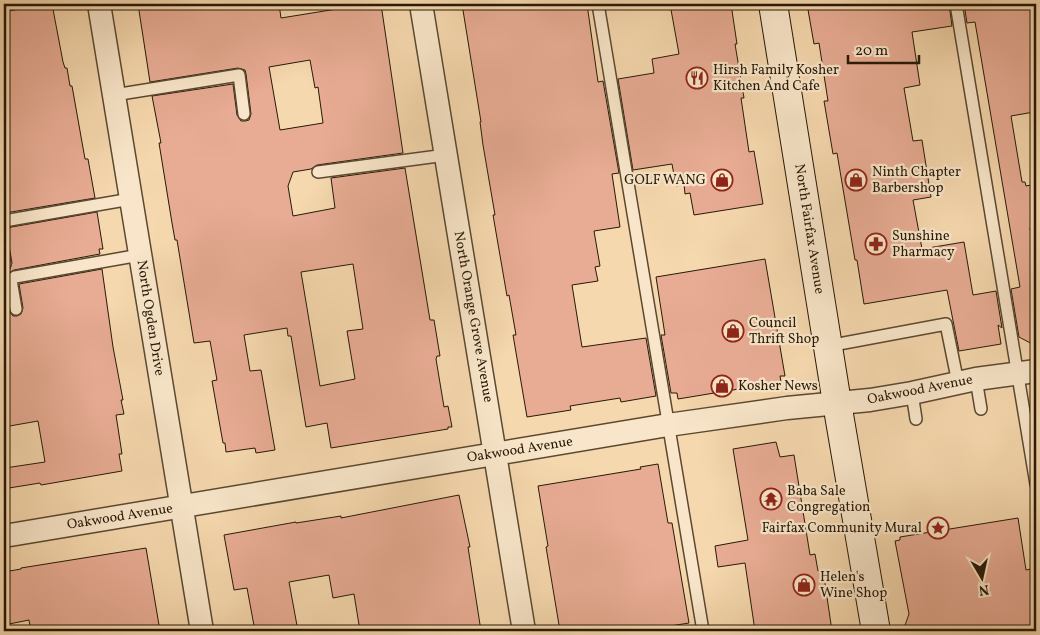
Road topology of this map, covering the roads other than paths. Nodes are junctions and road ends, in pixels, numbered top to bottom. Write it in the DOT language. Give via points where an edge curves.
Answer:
graph roads {
  1 [pos="99,4"];
  2 [pos="421,4"];
  3 [pos="598,4"];
  4 [pos="773,4"];
  5 [pos="956,4"];
  6 [pos="114,95"];
  7 [pos="244,114"];
  8 [pos="446,155"];
  9 [pos="318,172"];
  10 [pos="131,199"];
  11 [pos="4,221"];
  12 [pos="140,255"];
  13 [pos="16,309"];
  14 [pos="828,346"];
  15 [pos="1027,372"];
  16 [pos="967,381"];
  17 [pos="912,394"];
  18 [pos="837,403"];
  19 [pos="981,409"];
  20 [pos="916,418"];
  21 [pos="668,425"];
  22 [pos="496,454"];
  23 [pos="1036,484"];
  24 [pos="181,507"];
  25 [pos="4,536"];
  26 [pos="202,631"];
  27 [pos="524,631"];
  28 [pos="703,631"];
  29 [pos="876,631"];
  1 -- 6 [label="street, North Ogden Drive"];
  2 -- 8 [label="street, North Orange Grove Avenue"];
  3 -- 21 [label="lane"];
  4 -- 14 [label="main road, North Fairfax Avenue"];
  5 -- 15 [label="lane"];
  6 -- 7 [label="lane" via="239,75"];
  6 -- 10 [label="street, North Ogden Drive"];
  8 -- 9 [label="lane"];
  8 -- 22 [label="street, North Orange Grove Avenue"];
  10 -- 11 [label="lane"];
  10 -- 12 [label="street, North Ogden Drive"];
  12 -- 13 [label="lane" via="15,277 11,280"];
  12 -- 24 [label="street, North Ogden Drive"];
  14 -- 16 [label="lane" via="946,324"];
  14 -- 18 [label="main road, North Fairfax Avenue"];
  15 -- 16 [label="street, Oakwood Avenue"];
  15 -- 23 [label="lane"];
  16 -- 17 [label="street, Oakwood Avenue"];
  16 -- 19 [label="lane"];
  17 -- 18 [label="street, Oakwood Avenue"];
  17 -- 20 [label="lane"];
  18 -- 21 [label="street, Oakwood Avenue"];
  18 -- 29 [label="main road, North Fairfax Avenue"];
  21 -- 22 [label="street, Oakwood Avenue"];
  21 -- 28 [label="lane"];
  22 -- 24 [label="street, Oakwood Avenue"];
  22 -- 27 [label="street, North Orange Grove Avenue"];
  24 -- 25 [label="street, Oakwood Avenue"];
  24 -- 26 [label="street, North Ogden Drive"];
}
